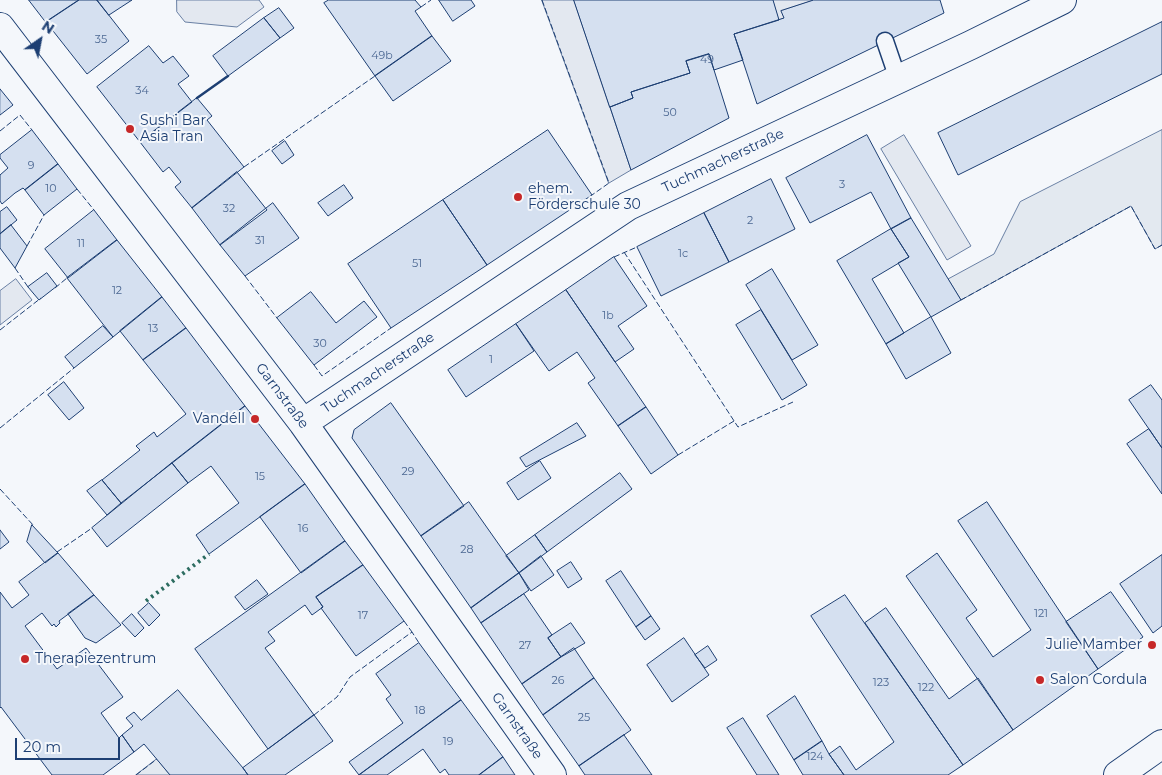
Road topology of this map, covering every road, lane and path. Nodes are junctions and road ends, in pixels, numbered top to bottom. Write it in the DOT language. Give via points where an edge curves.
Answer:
graph roads {
  1 [pos="1062,0"];
  2 [pos="0,27"];
  3 [pos="885,41"];
  4 [pos="898,79"];
  5 [pos="303,423"];
  6 [pos="1162,744"];
  7 [pos="552,775"];
  8 [pos="1118,775"];
  1 -- 4 [label="street, Tuchmacherstraße"];
  2 -- 5 [label="street, Garnstraße"];
  3 -- 4 [label="lane"];
  4 -- 5 [label="street, Tuchmacherstraße" via="628,206"];
  5 -- 7 [label="street, Garnstraße"];
  6 -- 8 [label="street"];
}
